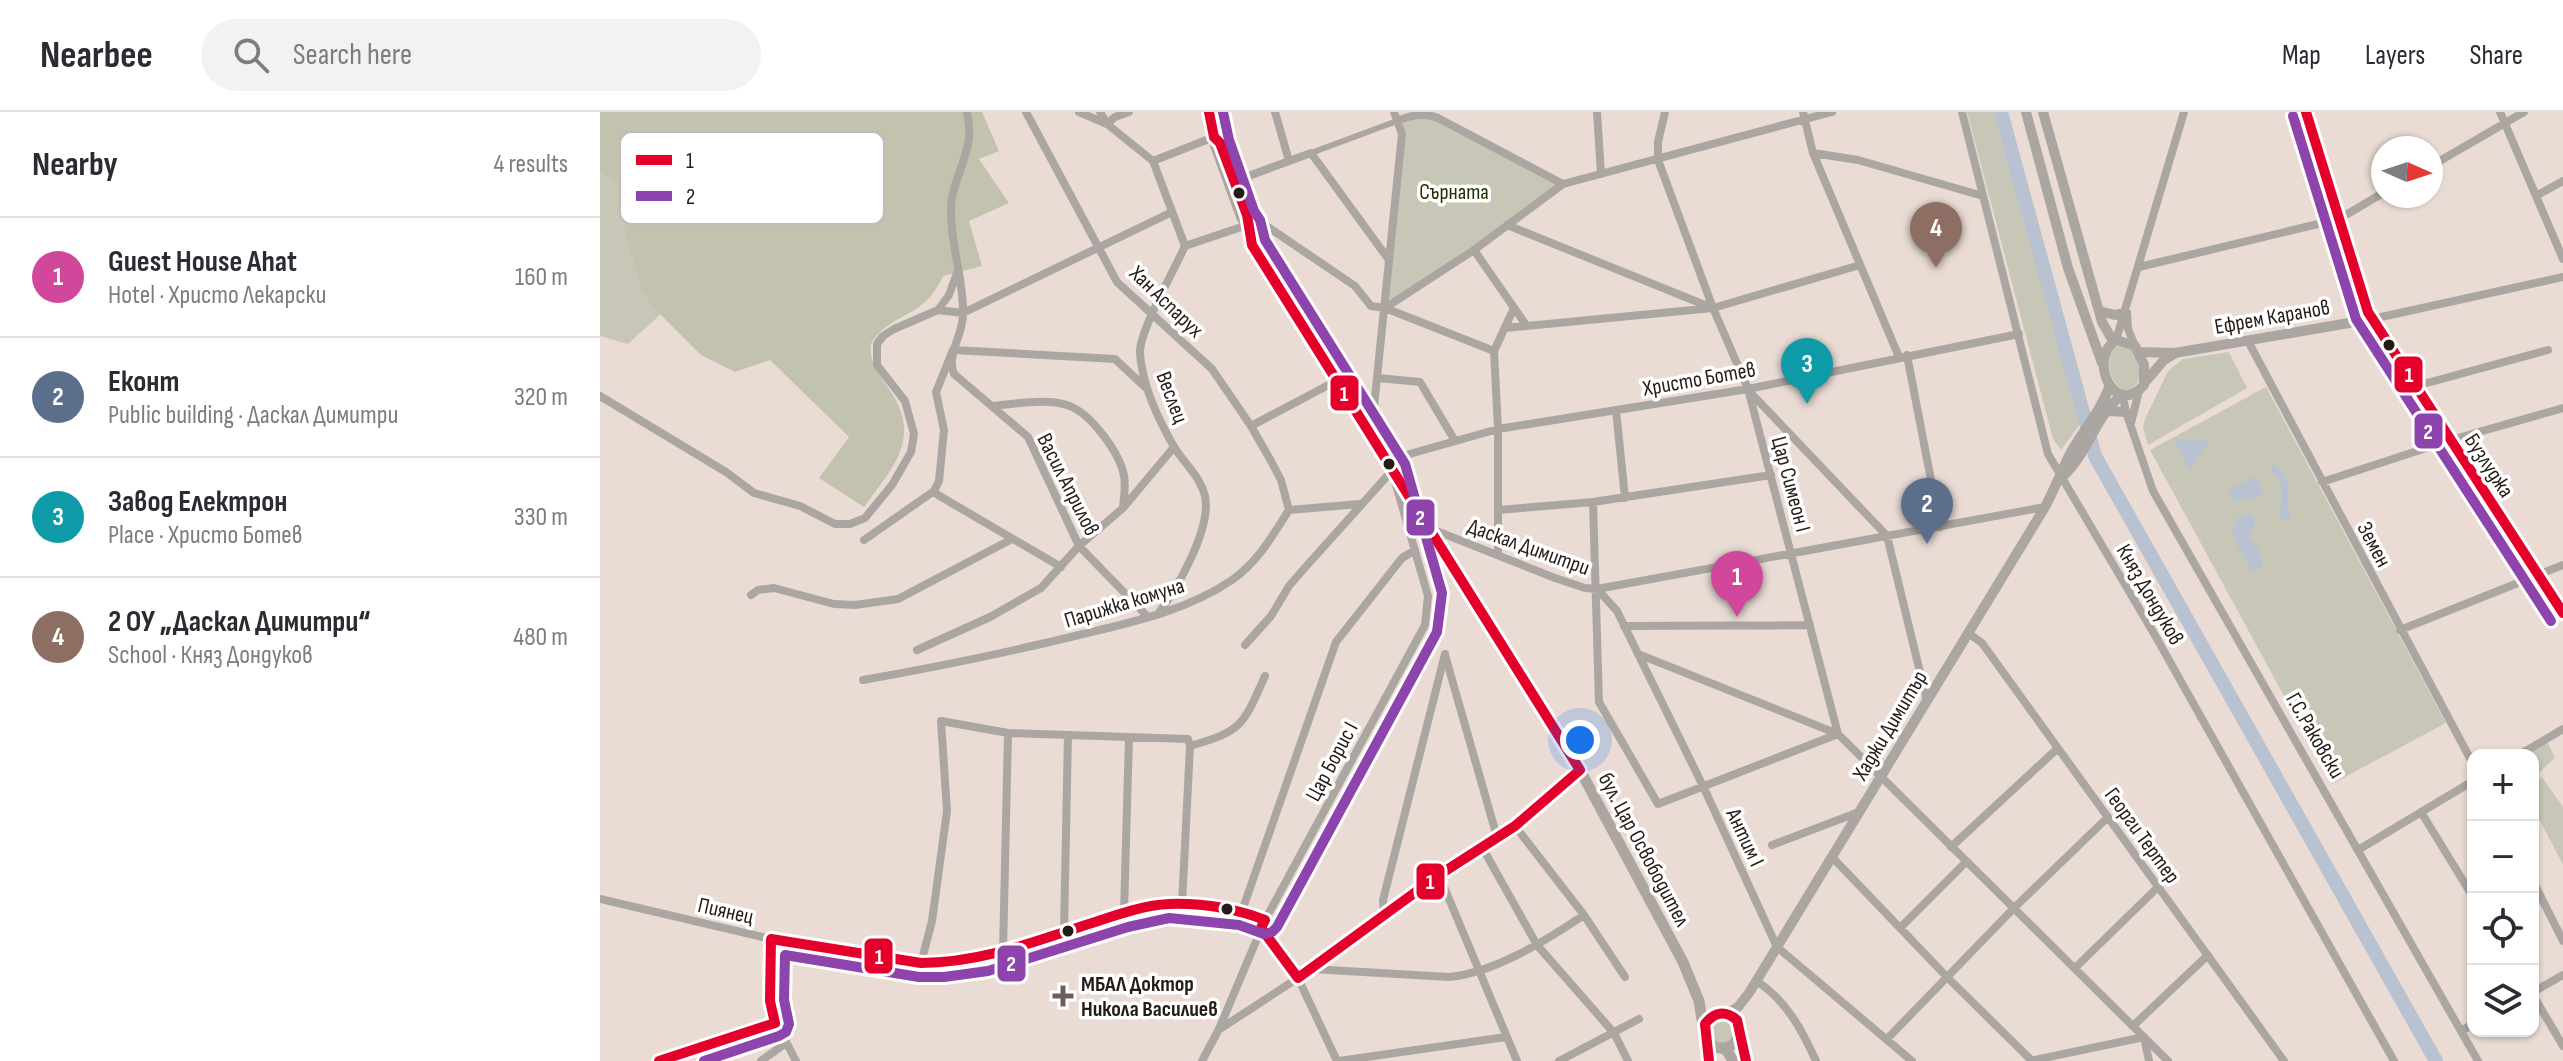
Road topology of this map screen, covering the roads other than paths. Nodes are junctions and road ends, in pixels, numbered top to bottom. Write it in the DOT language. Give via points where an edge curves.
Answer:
graph roads {
  1 [pos="967,112"];
  2 [pos="1026,112"];
  3 [pos="1079,112"];
  4 [pos="1100,112"];
  5 [pos="1129,112"];
  6 [pos="1209,112"];
  7 [pos="1226,112"];
  8 [pos="1275,112"];
  9 [pos="1597,112"];
  10 [pos="1665,112"];
  11 [pos="1832,112"];
  12 [pos="1962,112"];
  13 [pos="2026,112"];
  14 [pos="2043,112"];
  15 [pos="2184,112"];
  16 [pos="2306,112"];
  17 [pos="2500,112"];
  18 [pos="2524,112"];
  19 [pos="1396,116"];
  20 [pos="1804,116"];
  21 [pos="2505,123"];
  22 [pos="1107,124"];
  23 [pos="1214,137"];
  24 [pos="1311,153"];
  25 [pos="1813,153"];
  26 [pos="2443,159"];
  27 [pos="1658,160"];
  28 [pos="1153,161"];
  29 [pos="1289,161"];
  30 [pos="1601,174"];
  31 [pos="1235,181"];
  32 [pos="2563,181"];
  33 [pos="1563,184"];
  34 [pos="1983,196"];
  35 [pos="2536,196"];
  36 [pos="2371,200"];
  37 [pos="1172,212"];
  38 [pos="2339,219"];
  39 [pos="1247,224"];
  40 [pos="1507,225"];
  41 [pos="1185,246"];
  42 [pos="1099,247"];
  43 [pos="1474,250"];
  44 [pos="2563,259"];
  45 [pos="1389,261"];
  46 [pos="1860,265"];
  47 [pos="2139,267"];
  48 [pos="958,270"];
  49 [pos="2563,277"];
  50 [pos="1385,308"];
  51 [pos="1514,308"];
  52 [pos="1713,308"];
  53 [pos="938,310"];
  54 [pos="2126,310"];
  55 [pos="2099,311"];
  56 [pos="963,313"];
  57 [pos="1153,314"];
  58 [pos="2372,319"];
  59 [pos="1526,325"];
  60 [pos="1505,328"];
  61 [pos="2019,334"];
  62 [pos="2114,341"];
  63 [pos="2248,341"];
  64 [pos="2137,349"];
  65 [pos="953,350"];
  66 [pos="2548,350"];
  67 [pos="1494,351"];
  68 [pos="2175,353"];
  69 [pos="1903,356"];
  70 [pos="2102,363"];
  71 [pos="1378,378"];
  72 [pos="1336,381"];
  73 [pos="2110,385"];
  74 [pos="2143,386"];
  75 [pos="2416,386"];
  76 [pos="1145,387"];
  77 [pos="1748,389"];
  78 [pos="600,396"];
  79 [pos="2122,396"];
  80 [pos="993,406"];
  81 [pos="2105,408"];
  82 [pos="2563,408"];
  83 [pos="1616,410"];
  84 [pos="2126,412"];
  85 [pos="2130,424"];
  86 [pos="1251,426"];
  87 [pos="1498,429"];
  88 [pos="1371,437"];
  89 [pos="2451,440"];
  90 [pos="1455,441"];
  91 [pos="1174,447"];
  92 [pos="1392,469"];
  93 [pos="1771,475"];
  94 [pos="2061,477"];
  95 [pos="2322,482"];
  96 [pos="934,491"];
  97 [pos="1625,498"];
  98 [pos="1593,502"];
  99 [pos="1361,504"];
  100 [pos="2045,507"];
  101 [pos="1123,508"];
  102 [pos="1289,510"];
  103 [pos="1498,510"];
  104 [pos="1428,527"];
  105 [pos="1940,527"];
  106 [pos="1887,536"];
  107 [pos="1012,539"];
  108 [pos="864,540"];
  109 [pos="1079,546"];
  110 [pos="1415,550"];
  111 [pos="1498,554"];
  112 [pos="1791,554"];
  113 [pos="2563,565"];
  114 [pos="1061,567"];
  115 [pos="2539,576"];
  116 [pos="1597,589"];
  117 [pos="751,595"];
  118 [pos="2563,613"];
  119 [pos="1158,614"];
  120 [pos="1147,616"];
  121 [pos="1810,625"];
  122 [pos="1624,626"];
  123 [pos="2400,630"];
  124 [pos="1968,633"];
  125 [pos="1245,645"];
  126 [pos="917,650"];
  127 [pos="1638,654"];
  128 [pos="1265,676"];
  129 [pos="863,680"];
  130 [pos="1927,701"];
  131 [pos="2563,729"];
  132 [pos="1008,733"];
  133 [pos="1838,734"];
  134 [pos="1068,735"];
  135 [pos="1129,737"];
  136 [pos="1189,743"];
  137 [pos="2058,748"];
  138 [pos="2529,749"];
  139 [pos="2467,753"];
  140 [pos="1580,770"];
  141 [pos="1880,778"];
  142 [pos="2467,785"];
  143 [pos="1704,788"];
  144 [pos="1860,812"];
  145 [pos="2421,812"];
  146 [pos="2108,817"];
  147 [pos="1515,826"];
  148 [pos="1497,837"];
  149 [pos="1772,845"];
  150 [pos="1482,847"];
  151 [pos="1951,847"];
  152 [pos="2358,850"];
  153 [pos="1832,857"];
  154 [pos="1966,862"];
  155 [pos="1439,875"];
  156 [pos="2158,887"];
  157 [pos="2471,893"];
  158 [pos="2539,893"];
  159 [pos="600,899"];
  160 [pos="1182,904"];
  161 [pos="2014,908"];
  162 [pos="1242,911"];
  163 [pos="1124,913"];
  164 [pos="1384,914"];
  165 [pos="1584,915"];
  166 [pos="1263,924"];
  167 [pos="1900,928"];
  168 [pos="1064,932"];
  169 [pos="771,939"];
  170 [pos="2563,941"];
  171 [pos="1537,945"];
  172 [pos="1777,947"];
  173 [pos="1003,952"];
  174 [pos="2208,955"];
  175 [pos="921,963"];
  176 [pos="2075,968"];
  177 [pos="1310,969"];
  178 [pos="1479,970"];
  179 [pos="2563,975"];
  180 [pos="1946,976"];
  181 [pos="1625,977"];
  182 [pos="1298,978"];
  183 [pos="1757,981"];
  184 [pos="1692,983"];
  185 [pos="2539,989"];
  186 [pos="1749,993"];
  187 [pos="2539,1004"];
  188 [pos="1724,1013"];
  189 [pos="1639,1019"];
  190 [pos="775,1023"];
  191 [pos="2134,1025"];
  192 [pos="2467,1028"];
  193 [pos="1219,1029"];
  194 [pos="1740,1031"];
  195 [pos="2461,1031"];
  196 [pos="1614,1033"];
  197 [pos="1704,1035"];
  198 [pos="1506,1037"];
  199 [pos="2144,1037"];
  200 [pos="1887,1039"];
  201 [pos="786,1043"];
  202 [pos="2563,1046"];
  203 [pos="1723,1053"];
  204 [pos="2070,1057"];
  205 [pos="659,1061"];
  206 [pos="761,1061"];
  207 [pos="796,1061"];
  208 [pos="1202,1061"];
  209 [pos="1338,1061"];
  210 [pos="1517,1061"];
  211 [pos="1559,1061"];
  212 [pos="1628,1061"];
  213 [pos="1709,1061"];
  214 [pos="1733,1061"];
  215 [pos="1746,1061"];
  216 [pos="1816,1061"];
  217 [pos="1912,1061"];
  218 [pos="2031,1061"];
  219 [pos="2149,1061"];
  220 [pos="2168,1061"];
  221 [pos="2284,1061"];
  222 [pos="2394,1061"];
  223 [pos="2478,1061"];
  1 -- 48 [label="street" via="970,136 951,204"];
  2 -- 42 [label="street, Хан Аспарух"];
  3 -- 22 [label="street"];
  4 -- 22 [label="street"];
  5 -- 22 [label="street"];
  6 -- 23 [label="main road, бул. Цар Освободител"];
  7 -- 23 [label="street"];
  8 -- 29 [label="street"];
  9 -- 30 [label="street"];
  10 -- 27 [label="street, Цар Симеон I"];
  11 -- 20 [label="street"];
  12 -- 34 [label="street, Княз Дондуков"];
  13 -- 70 [label="street" via="2068,268"];
  14 -- 55 [label="street"];
  15 -- 47 [label="street"];
  16 -- 38 [label="street, Бузлуджа"];
  17 -- 21 [label="street"];
  18 -- 21 [label="street"];
  19 -- 24 [label="street"];
  19 -- 33 [label="street" via="1438,118"];
  19 -- 45 [label="street" via="1402,134"];
  20 -- 25 [label="street"];
  20 -- 27 [label="street"];
  21 -- 26 [label="street"];
  21 -- 35 [label="street"];
  22 -- 28 [label="street"];
  23 -- 28 [label="street"];
  23 -- 31 [label="main road"];
  23 -- 39 [label="main road, бул. Цар Освободител"];
  24 -- 29 [label="street"];
  24 -- 45 [label="street"];
  25 -- 34 [label="street" via="1858,160"];
  25 -- 46 [label="street"];
  27 -- 30 [label="street"];
  27 -- 52 [label="street, Цар Симеон I"];
  28 -- 37 [label="street"];
  29 -- 31 [label="street"];
  30 -- 33 [label="street"];
  31 -- 39 [label="main road"];
  32 -- 35 [label="street"];
  33 -- 40 [label="street"];
  34 -- 61 [label="street, Княз Дондуков"];
  35 -- 44 [label="street"];
  36 -- 38 [label="street"];
  37 -- 41 [label="street"];
  37 -- 42 [label="street"];
  38 -- 47 [label="street"];
  38 -- 58 [label="street, Бузлуджа"];
  39 -- 41 [label="street"];
  39 -- 50 [label="street" via="1259,221 1355,286 1371,306"];
  39 -- 72 [label="main road, бул. Цар Освободител" via="1252,245"];
  40 -- 43 [label="street"];
  40 -- 52 [label="street"];
  41 -- 57 [label="street, Веслец"];
  42 -- 56 [label="street"];
  42 -- 57 [label="street, Хан Аспарух" via="1117,282"];
  43 -- 50 [label="street"];
  43 -- 51 [label="street"];
  45 -- 50 [label="street"];
  46 -- 52 [label="street"];
  46 -- 69 [label="street"];
  47 -- 54 [label="street"];
  48 -- 53 [label="street"];
  48 -- 56 [label="street"];
  49 -- 58 [label="street, Ефрем Каранов"];
  50 -- 67 [label="street"];
  50 -- 71 [label="street"];
  51 -- 59 [label="street"];
  51 -- 60 [label="street"];
  52 -- 59 [label="street"];
  52 -- 77 [label="street, Цар Симеон I"];
  53 -- 56 [label="street"];
  53 -- 78 [label="street" via="894,329 877,344 877,365 905,401 914,434 911,452 892,485 865,518 850,524 835,524 800,506 754,493"];
  54 -- 55 [label="street" via="2115,315"];
  54 -- 62 [label="street"];
  54 -- 64 [label="street"];
  55 -- 62 [label="street"];
  56 -- 65 [label="street"];
  57 -- 76 [label="street, Веслец" via="1141,341"];
  57 -- 86 [label="street, Хан Аспарух" via="1212,369"];
  58 -- 63 [label="street, Ефрем Каранов"];
  58 -- 75 [label="street, Бузлуджа"];
  59 -- 60 [label="street"];
  60 -- 67 [label="street"];
  61 -- 69 [label="street, Христо Ботев"];
  61 -- 94 [label="street, Княз Дондуков" via="2048,454"];
  62 -- 64 [label="street"];
  62 -- 70 [label="street"];
  63 -- 68 [label="street, Ефрем Каранов"];
  63 -- 95 [label="street, Земен"];
  64 -- 68 [label="street, Ефрем Каранов"];
  64 -- 74 [label="street" via="2144,365"];
  65 -- 76 [label="street" via="1115,359"];
  65 -- 80 [label="street, Васил Априлов" via="954,374"];
  65 -- 96 [label="street" via="936,392 944,430"];
  66 -- 75 [label="street"];
  67 -- 87 [label="street"];
  68 -- 74 [label="street"];
  69 -- 77 [label="street, Христо Ботев"];
  69 -- 105 [label="street"];
  70 -- 73 [label="street"];
  71 -- 88 [label="street"];
  71 -- 90 [label="street" via="1420,382"];
  72 -- 86 [label="street"];
  72 -- 88 [label="main road, бул. Цар Освободител"];
  73 -- 79 [label="street"];
  73 -- 81 [label="street"];
  74 -- 79 [label="street" via="2134,395"];
  74 -- 85 [label="street"];
  75 -- 89 [label="street, Бузлуджа"];
  76 -- 91 [label="street, Веслец"];
  77 -- 83 [label="street, Христо Ботев"];
  77 -- 93 [label="street, Цар Симеон I"];
  77 -- 106 [label="street"];
  79 -- 81 [label="street"];
  79 -- 84 [label="street, Г.С.Раковски"];
  80 -- 101 [label="street" via="1050,402 1082,413 1120,462 1125,477"];
  80 -- 109 [label="street, Васил Априлов" via="1028,437"];
  81 -- 84 [label="street"];
  81 -- 94 [label="street, Хаджи Димитър"];
  82 -- 89 [label="street"];
  83 -- 87 [label="street, Христо Ботев"];
  83 -- 97 [label="street"];
  84 -- 85 [label="street, Г.С.Раковски"];
  85 -- 152 [label="street, Г.С.Раковски" via="2153,491"];
  86 -- 102 [label="street, Хан Аспарух" via="1281,480"];
  87 -- 90 [label="street, Христо Ботев"];
  87 -- 103 [label="street"];
  88 -- 92 [label="main road, бул. Цар Освободител"];
  89 -- 95 [label="street"];
  89 -- 115 [label="street, Бузлуджа"];
  90 -- 92 [label="street, Христо Ботев" via="1406,455"];
  91 -- 101 [label="street"];
  91 -- 119 [label="street, Веслец" via="1197,477 1206,508 1196,544"];
  92 -- 99 [label="street, Христо Ботев"];
  92 -- 104 [label="main road, бул. Цар Освободител"];
  92 -- 110 [label="street, Цар Борис I"];
  93 -- 97 [label="street"];
  93 -- 112 [label="street, Цар Симеон I"];
  94 -- 100 [label="street, Хаджи Димитър"];
  94 -- 222 [label="street, Княз Дондуков"];
  95 -- 123 [label="street, Земен"];
  96 -- 107 [label="street"];
  96 -- 108 [label="street"];
  97 -- 98 [label="street"];
  98 -- 103 [label="street"];
  98 -- 116 [label="street"];
  99 -- 102 [label="street"];
  99 -- 125 [label="street, Христо Ботев"];
  100 -- 105 [label="street, Даскал Димитри"];
  100 -- 124 [label="street, Хаджи Димитър"];
  101 -- 109 [label="street"];
  102 -- 119 [label="street, Парижка комуна" via="1269,544 1246,568 1209,594"];
  103 -- 111 [label="street"];
  104 -- 111 [label="street, Даскал Димитри"];
  104 -- 140 [label="main road, бул. Цар Освободител"];
  105 -- 106 [label="street, Даскал Димитри"];
  106 -- 112 [label="street, Даскал Димитри"];
  106 -- 130 [label="street"];
  107 -- 114 [label="street"];
  107 -- 117 [label="street" via="898,599 834,604 774,588"];
  109 -- 114 [label="street"];
  109 -- 120 [label="street, Васил Априлов"];
  110 -- 162 [label="street" via="1402,558 1336,642"];
  110 -- 166 [label="street, Цар Борис I" via="1428,596 1425,625"];
  111 -- 116 [label="street, Даскал Димитри"];
  112 -- 116 [label="street, Даскал Димитри"];
  112 -- 121 [label="street, Цар Симеон I"];
  113 -- 115 [label="street"];
  114 -- 126 [label="street" via="1041,588 1015,603"];
  115 -- 118 [label="street, Бузлуджа"];
  115 -- 123 [label="street"];
  116 -- 122 [label="street, Антим I"];
  116 -- 143 [label="street" via="1599,702 1658,804"];
  119 -- 120 [label="street, Парижка комуна"];
  120 -- 129 [label="street, Парижка комуна"];
  121 -- 122 [label="street"];
  121 -- 133 [label="street, Цар Симеон I"];
  122 -- 127 [label="street, Антим I"];
  123 -- 139 [label="street, Земен"];
  124 -- 130 [label="street, Хаджи Димитър"];
  124 -- 137 [label="street, Георги Тертер" via="1982,643"];
  127 -- 133 [label="street"];
  127 -- 143 [label="street, Антим I"];
  128 -- 136 [label="street" via="1239,726 1214,739"];
  130 -- 141 [label="street, Хаджи Димитър"];
  131 -- 138 [label="street"];
  132 -- 134 [label="street"];
  132 -- 173 [label="street"];
  132 -- 175 [label="street" via="941,721 947,811"];
  133 -- 141 [label="street"];
  133 -- 143 [label="street"];
  134 -- 135 [label="street"];
  134 -- 168 [label="street"];
  135 -- 136 [label="street"];
  135 -- 163 [label="street"];
  136 -- 160 [label="street"];
  137 -- 146 [label="street, Георги Тертер"];
  137 -- 151 [label="street"];
  140 -- 147 [label="street"];
  140 -- 184 [label="main road, бул. Цар Освободител"];
  141 -- 144 [label="street, Хаджи Димитър"];
  141 -- 151 [label="street"];
  142 -- 145 [label="street"];
  143 -- 172 [label="street, Антим I"];
  144 -- 149 [label="street"];
  144 -- 153 [label="street, Хаджи Димитър"];
  145 -- 152 [label="street"];
  145 -- 157 [label="street"];
  146 -- 156 [label="street, Георги Тертер"];
  146 -- 161 [label="street"];
  147 -- 148 [label="street"];
  147 -- 165 [label="street"];
  148 -- 150 [label="street"];
  148 -- 164 [label="street" via="1445,654 1383,900"];
  150 -- 155 [label="street"];
  150 -- 171 [label="street"];
  151 -- 154 [label="street"];
  152 -- 195 [label="street, Г.С.Раковски"];
  153 -- 167 [label="street"];
  153 -- 172 [label="street, Хаджи Димитър"];
  154 -- 161 [label="street"];
  154 -- 167 [label="street"];
  155 -- 164 [label="street"];
  155 -- 178 [label="street"];
  156 -- 174 [label="street, Георги Тертер"];
  156 -- 176 [label="street"];
  158 -- 170 [label="street"];
  159 -- 169 [label="street, Пиянец"];
  160 -- 162 [label="street, Пиянец"];
  160 -- 163 [label="street, Пиянец"];
  161 -- 176 [label="street"];
  161 -- 180 [label="street"];
  162 -- 166 [label="street, Пиянец"];
  163 -- 168 [label="street, Пиянец"];
  164 -- 177 [label="street"];
  165 -- 171 [label="street"];
  165 -- 181 [label="street"];
  166 -- 182 [label="street"];
  166 -- 193 [label="street, Цар Борис I"];
  167 -- 180 [label="street"];
  168 -- 173 [label="street, Пиянец"];
  169 -- 175 [label="street, Пиянец"];
  169 -- 190 [label="street"];
  171 -- 178 [label="street"];
  171 -- 196 [label="street"];
  172 -- 183 [label="street, Хаджи Димитър"];
  172 -- 200 [label="street, Антим I"];
  173 -- 175 [label="street, Пиянец"];
  174 -- 191 [label="street"];
  174 -- 221 [label="street, Георги Тертер"];
  176 -- 191 [label="street"];
  177 -- 178 [label="street" via="1449,977"];
  177 -- 182 [label="street"];
  178 -- 198 [label="street"];
  179 -- 185 [label="street"];
  180 -- 200 [label="street"];
  180 -- 218 [label="street"];
  182 -- 193 [label="street"];
  182 -- 209 [label="street"];
  183 -- 186 [label="street, Хаджи Димитър"];
  183 -- 216 [label="street" via="1776,994 1799,1023"];
  184 -- 188 [label="main road"];
  184 -- 197 [label="main road"];
  186 -- 188 [label="street" via="1738,1007"];
  186 -- 194 [label="street"];
  187 -- 202 [label="street"];
  188 -- 194 [label="main road" via="1735,1017"];
  188 -- 197 [label="main road" via="1707,1020"];
  189 -- 196 [label="street"];
  190 -- 201 [label="street"];
  190 -- 205 [label="street"];
  191 -- 199 [label="street"];
  192 -- 195 [label="street"];
  193 -- 208 [label="street, Цар Борис I"];
  194 -- 203 [label="main road"];
  194 -- 215 [label="main road"];
  195 -- 223 [label="street, Г.С.Раковски"];
  196 -- 211 [label="street"];
  196 -- 212 [label="street"];
  197 -- 203 [label="main road"];
  197 -- 213 [label="main road"];
  198 -- 209 [label="street"];
  198 -- 210 [label="street"];
  199 -- 204 [label="street"];
  199 -- 219 [label="street"];
  199 -- 220 [label="street"];
  200 -- 217 [label="street, Антим I"];
  201 -- 206 [label="street"];
  201 -- 207 [label="street"];
  203 -- 214 [label="main road"];
  204 -- 218 [label="street"];
}
